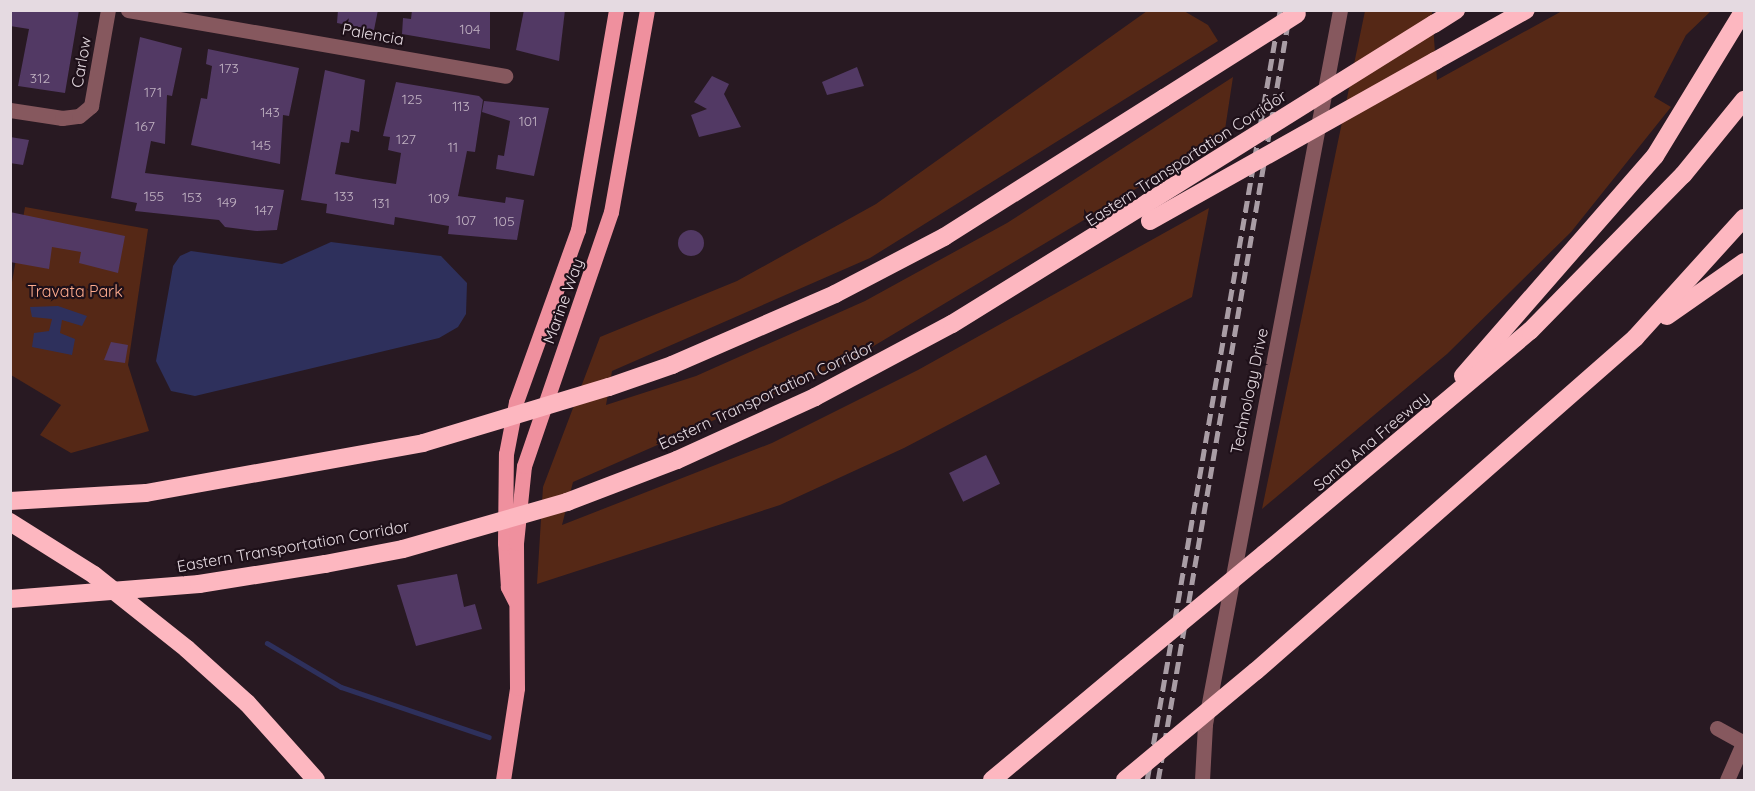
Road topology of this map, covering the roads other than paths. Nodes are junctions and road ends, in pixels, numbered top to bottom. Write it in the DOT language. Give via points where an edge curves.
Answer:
graph roads {
  1 [pos="108,10"];
  2 [pos="128,10"];
  3 [pos="616,10"];
  4 [pos="647,10"];
  5 [pos="1340,10"];
  6 [pos="1456,10"];
  7 [pos="1526,10"];
  8 [pos="1744,10"];
  9 [pos="1301,12"];
  10 [pos="505,76"];
  11 [pos="1744,100"];
  12 [pos="10,110"];
  13 [pos="1149,212"];
  14 [pos="1744,218"];
  15 [pos="1744,262"];
  16 [pos="1635,338"];
  17 [pos="1407,437"];
  18 [pos="10,501"];
  19 [pos="10,522"];
  20 [pos="10,599"];
  21 [pos="515,601"];
  22 [pos="1717,728"];
  23 [pos="1744,742"];
  24 [pos="316,780"];
  25 [pos="503,780"];
  26 [pos="992,780"];
  27 [pos="1125,780"];
  28 [pos="1202,780"];
  29 [pos="1727,780"];
  1 -- 12 [label="street, Carlow" via="91,106 79,116 62,118"];
  2 -- 10 [label="street, Palencia"];
  3 -- 21 [label="main road, Marine Way" via="578,230 516,402 506,454 505,543 508,587"];
  4 -- 21 [label="main road, Marine Way" via="611,212 524,466"];
  5 -- 28 [label="street, Technology Drive" via="1207,712"];
  6 -- 13 [label="highway, Eastern Transportation Corridor, bridge"];
  7 -- 13 [label="highway, bridge"];
  8 -- 17 [label="highway" via="1706,81 1641,174"];
  9 -- 18 [label="highway, bridge" via="944,237 845,289 693,357 609,387 423,443 146,493"];
  11 -- 17 [label="highway, Santa Ana Freeway" via="1594,267"];
  13 -- 20 [label="highway, Eastern Transportation Corridor, bridge" via="814,397 677,460 567,502 403,549 325,564 199,585"];
  14 -- 16 [label="highway"];
  15 -- 16 [label="highway"];
  16 -- 27 [label="highway, bridge" via="1257,671"];
  17 -- 26 [label="highway, Santa Ana Freeway, bridge"];
  19 -- 24 [label="highway, bridge" via="94,575 187,649 247,703"];
  21 -- 25 [label="main road, Marine Way" via="517,688"];
  22 -- 23 [label="street"];
  23 -- 29 [label="street"];
}
